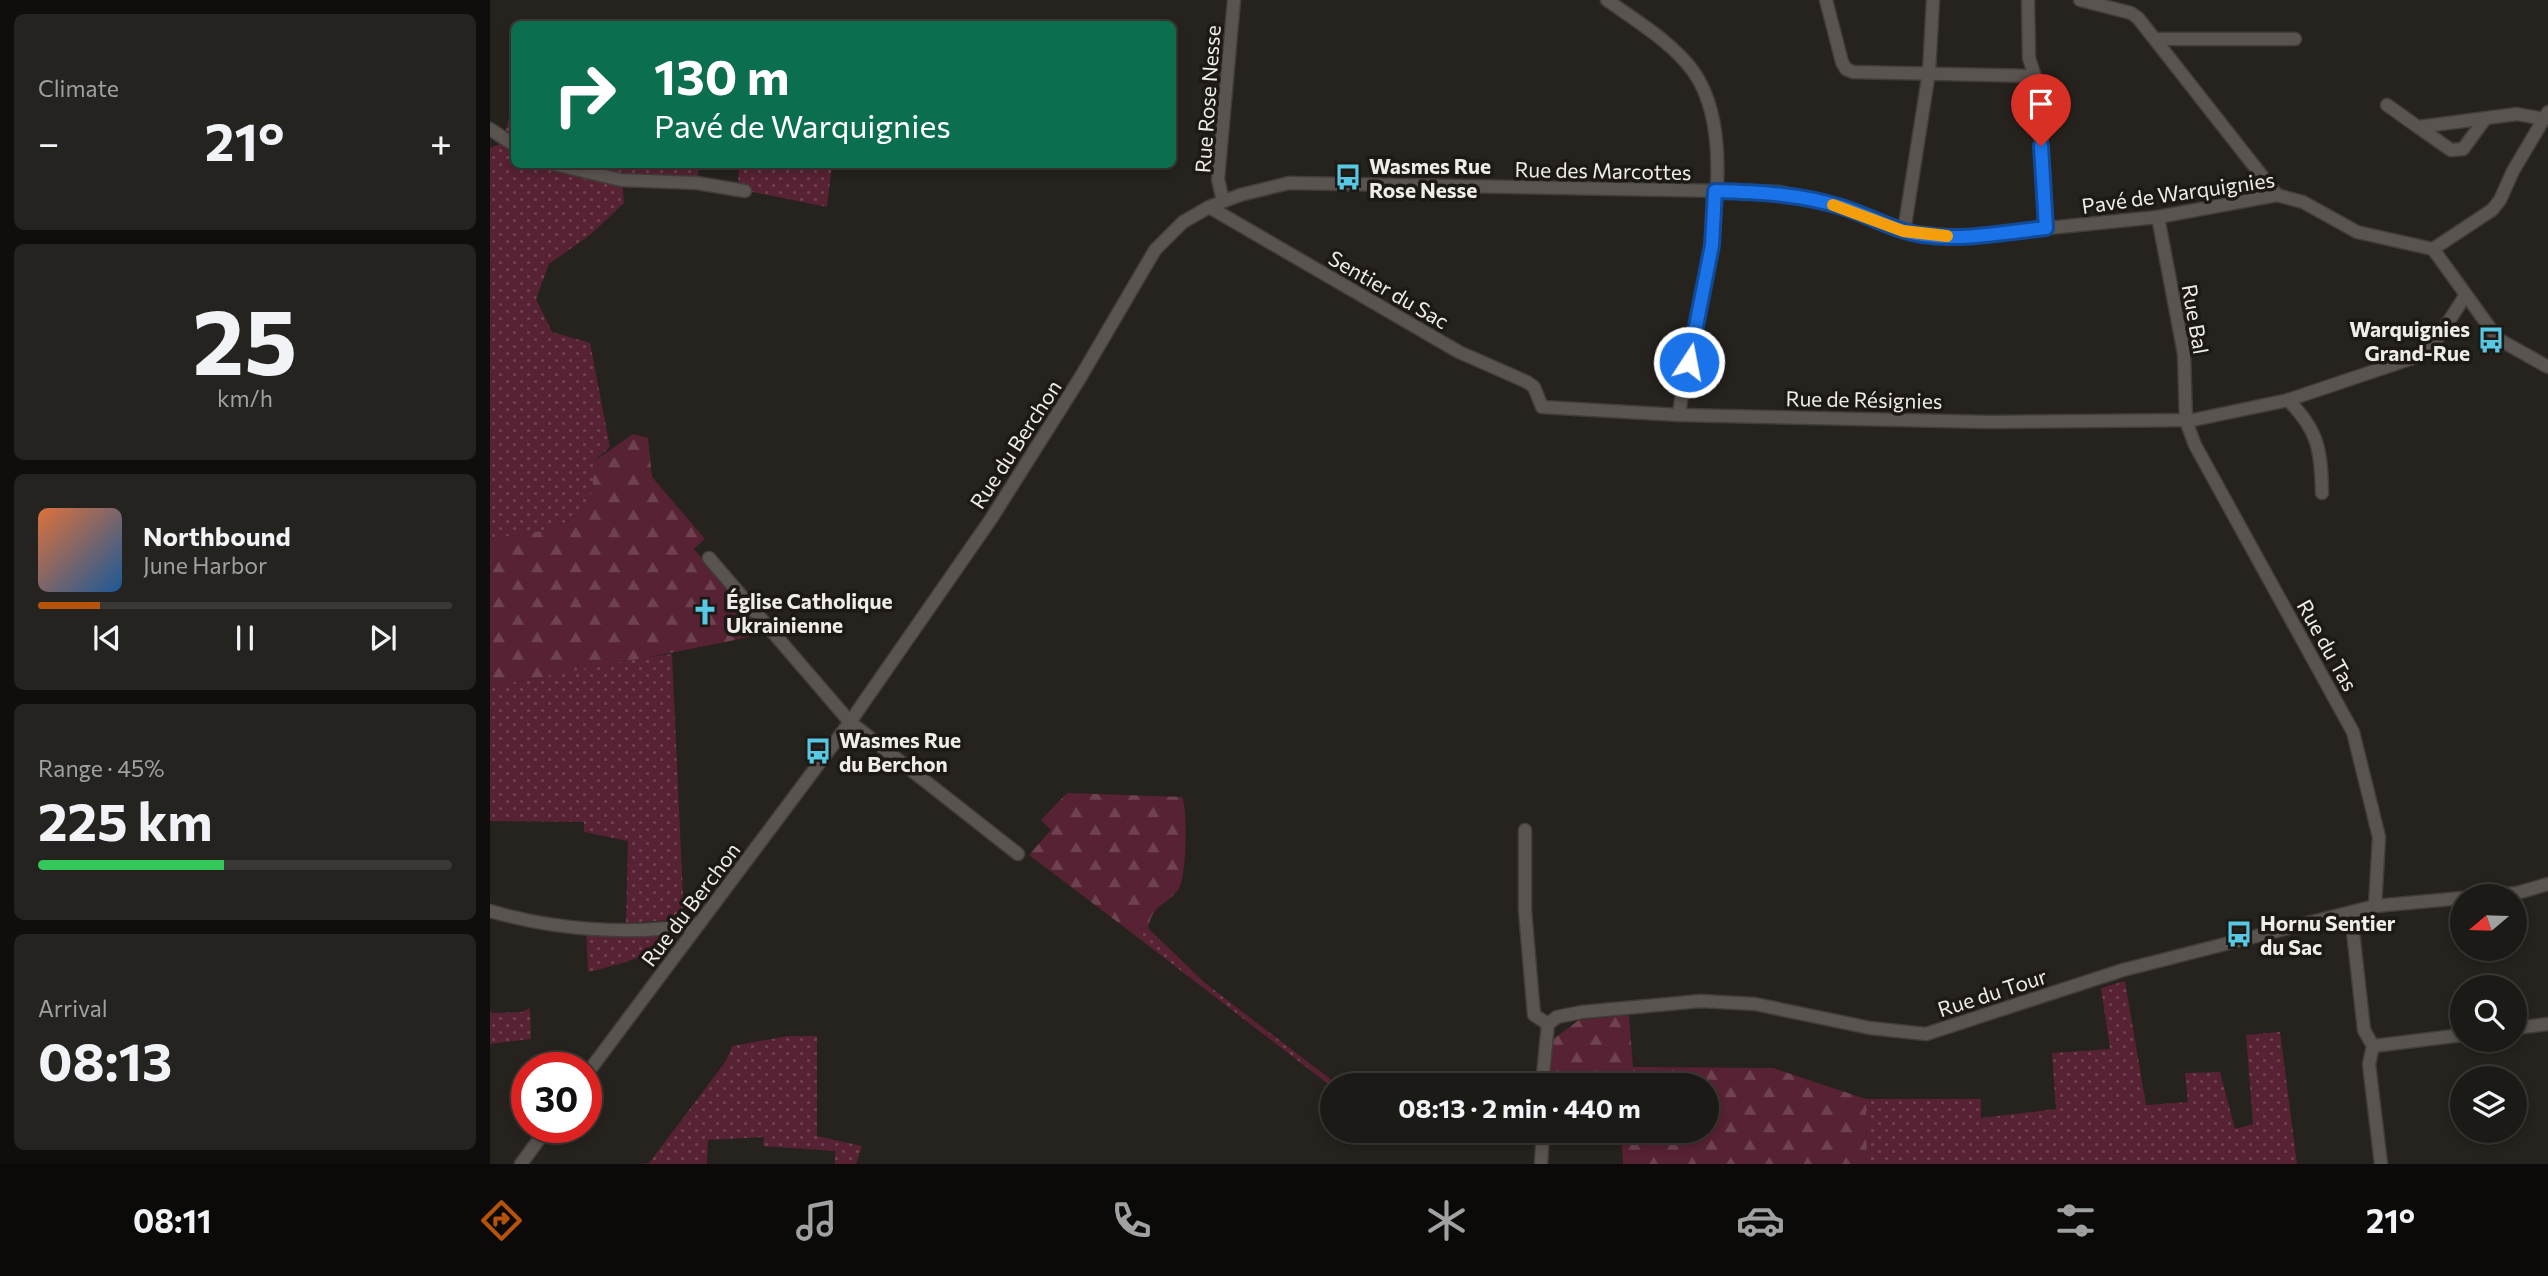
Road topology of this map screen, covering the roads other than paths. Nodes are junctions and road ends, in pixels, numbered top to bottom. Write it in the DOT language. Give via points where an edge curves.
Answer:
graph roads {
  1 [pos="1234,0"];
  2 [pos="1608,0"];
  3 [pos="1826,0"];
  4 [pos="1933,0"];
  5 [pos="2028,0"];
  6 [pos="2080,0"];
  7 [pos="2156,39"];
  8 [pos="2295,40"];
  9 [pos="1929,72"];
  10 [pos="2035,76"];
  11 [pos="2387,104"];
  12 [pos="2546,116"];
  13 [pos="2485,119"];
  14 [pos="2418,127"];
  15 [pos="490,129"];
  16 [pos="511,143"];
  17 [pos="571,168"];
  18 [pos="745,191"];
  19 [pos="1715,191"];
  20 [pos="2277,195"];
  21 [pos="1223,201"];
  22 [pos="1209,207"];
  23 [pos="2158,217"];
  24 [pos="2046,228"];
  25 [pos="1903,231"];
  26 [pos="2432,249"];
  27 [pos="2466,296"];
  28 [pos="2548,367"];
  29 [pos="2288,400"];
  30 [pos="1542,407"];
  31 [pos="1679,415"];
  32 [pos="2189,420"];
  33 [pos="2322,493"];
  34 [pos="709,558"];
  35 [pos="850,722"];
  36 [pos="1525,830"];
  37 [pos="1018,854"];
  38 [pos="2548,884"];
  39 [pos="2527,890"];
  40 [pos="2450,899"];
  41 [pos="2375,906"];
  42 [pos="490,911"];
  43 [pos="2351,914"];
  44 [pos="699,924"];
  45 [pos="1548,1024"];
  46 [pos="2548,1024"];
  47 [pos="2527,1027"];
  48 [pos="2450,1036"];
  49 [pos="2373,1046"];
  50 [pos="602,1054"];
  51 [pos="1543,1073"];
  52 [pos="536,1143"];
  53 [pos="1542,1143"];
  54 [pos="521,1164"];
  55 [pos="1541,1164"];
  56 [pos="2381,1164"];
  1 -- 21 [label="street, Rue Rose Nesse" via="1218,178"];
  2 -- 19 [label="street" via="1675,52 1700,82 1713,118"];
  3 -- 9 [label="street" via="1846,69"];
  4 -- 9 [label="street"];
  5 -- 10 [label="street" via="2029,58"];
  6 -- 7 [label="street" via="2131,13"];
  7 -- 8 [label="street"];
  7 -- 20 [label="street"];
  9 -- 10 [label="street"];
  9 -- 25 [label="street"];
  10 -- 24 [label="street"];
  11 -- 14 [label="street"];
  12 -- 13 [label="street"];
  12 -- 26 [label="street" via="2500,201"];
  13 -- 14 [label="street"];
  13 -- 14 [label="street" via="2458,150"];
  15 -- 16 [label="street"];
  17 -- 18 [label="street" via="621,180 697,183"];
  19 -- 21 [label="street, Rue des Marcottes" via="1289,183"];
  19 -- 25 [label="street, Pavé de Warquignies" via="1802,196"];
  19 -- 31 [label="street, Rue des Marcottes" via="1712,245"];
  20 -- 23 [label="street, Pavé de Warquignies"];
  20 -- 26 [label="street, Pavé de Warquignies" via="2303,202 2357,232"];
  21 -- 22 [label="street, Rue du Berchon"];
  22 -- 30 [label="street, Sentier du Sac" via="1459,352 1527,382"];
  22 -- 35 [label="street, Rue du Berchon" via="1183,222 1156,250 991,519"];
  23 -- 24 [label="street, Pavé de Warquignies"];
  23 -- 32 [label="street, Rue Bal" via="2185,354"];
  24 -- 25 [label="street, Pavé de Warquignies" via="1958,237"];
  26 -- 27 [label="street"];
  27 -- 28 [label="street" via="2498,339"];
  27 -- 29 [label="street" via="2438,338 2419,356"];
  29 -- 32 [label="street, Rue de Résignies"];
  29 -- 33 [label="street" via="2305,418 2318,444"];
  30 -- 31 [label="street, Rue de Résignies"];
  31 -- 32 [label="street, Rue de Résignies" via="1990,422"];
  32 -- 41 [label="street, Rue du Tas" via="2195,445 2353,732 2379,837"];
  34 -- 35 [label="street"];
  35 -- 37 [label="street"];
  35 -- 44 [label="street, Rue du Berchon"];
  36 -- 45 [label="street" via="1528,971 1534,1015"];
  38 -- 39 [label="street"];
  40 -- 41 [label="street, Rue du Tour"];
  41 -- 43 [label="street, Rue du Tour"];
  42 -- 44 [label="street" via="588,927"];
  43 -- 45 [label="street, Rue du Tour" via="2123,970 1926,1034 1870,1028 1755,1004 1701,1000 1582,1012 1557,1017"];
  43 -- 49 [label="street" via="2364,1030"];
  44 -- 50 [label="street, Rue du Berchon"];
  45 -- 51 [label="street"];
  46 -- 47 [label="street"];
  48 -- 49 [label="street"];
  49 -- 56 [label="street" via="2370,1063"];
  52 -- 54 [label="street"];
  53 -- 55 [label="street"];
}
